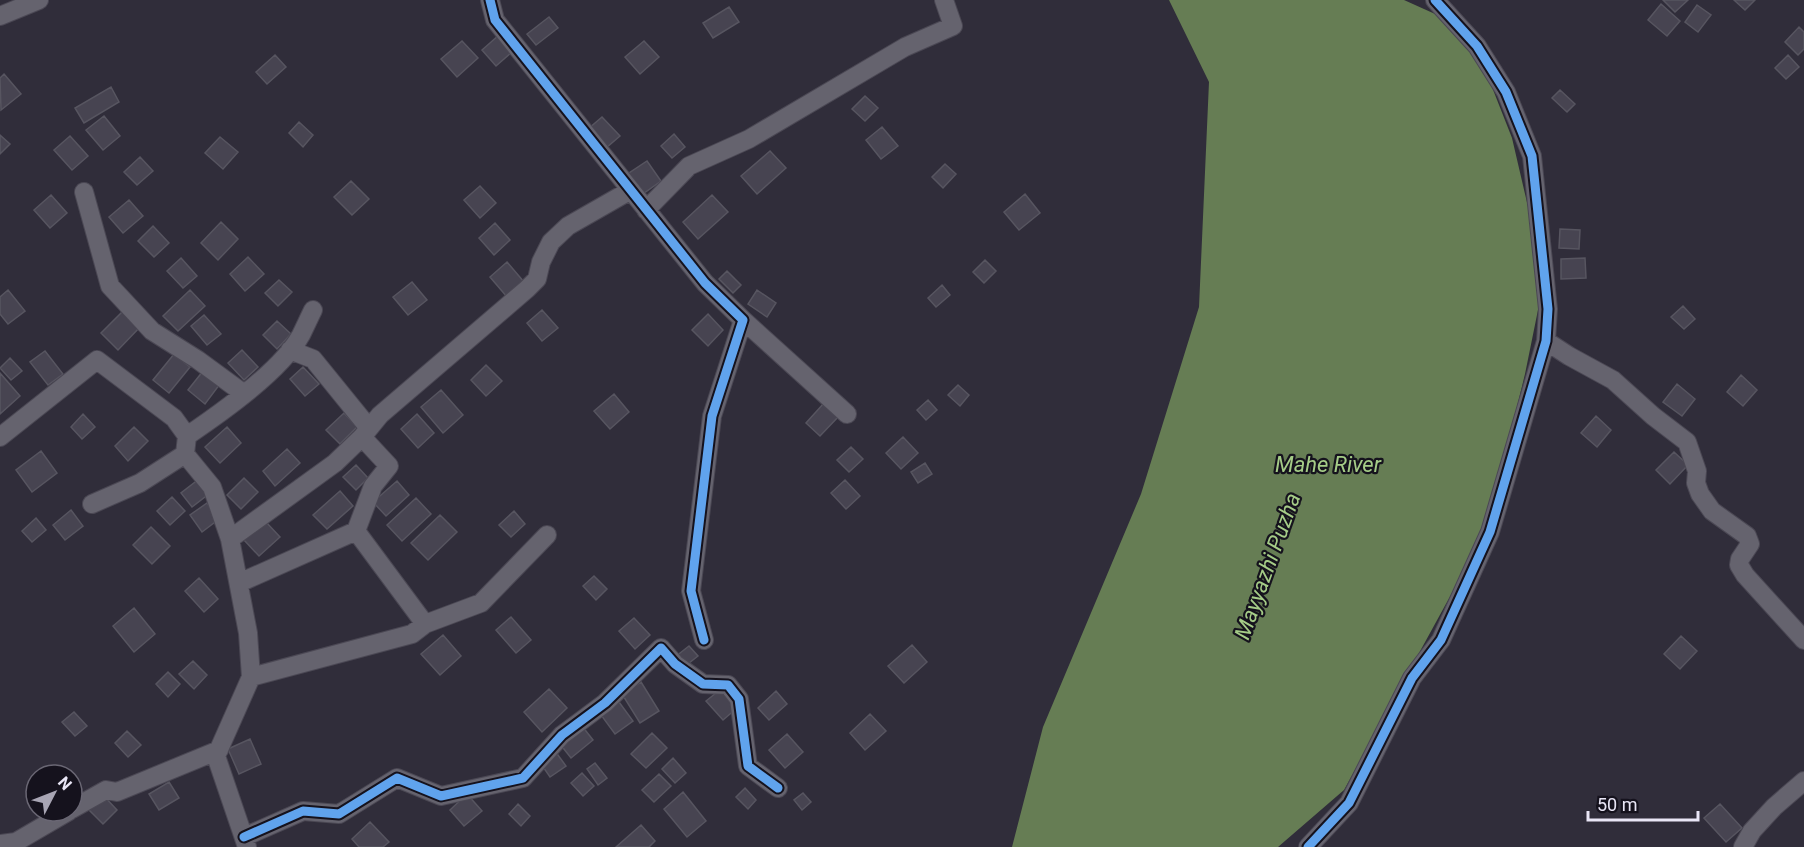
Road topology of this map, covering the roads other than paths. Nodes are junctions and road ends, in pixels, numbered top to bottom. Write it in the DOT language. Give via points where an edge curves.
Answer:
graph roads {
  1 [pos="39,0"];
  2 [pos="490,0"];
  3 [pos="944,0"];
  4 [pos="1435,0"];
  5 [pos="0,16"];
  6 [pos="631,190"];
  7 [pos="84,192"];
  8 [pos="646,210"];
  9 [pos="313,310"];
  10 [pos="743,320"];
  11 [pos="1546,341"];
  12 [pos="290,350"];
  13 [pos="243,393"];
  14 [pos="847,414"];
  15 [pos="365,433"];
  16 [pos="0,437"];
  17 [pos="186,445"];
  18 [pos="92,504"];
  19 [pos="356,531"];
  20 [pos="547,536"];
  21 [pos="230,539"];
  22 [pos="239,583"];
  23 [pos="425,624"];
  24 [pos="704,640"];
  25 [pos="1804,640"];
  26 [pos="251,678"];
  27 [pos="219,750"];
  28 [pos="1804,780"];
  29 [pos="778,788"];
  30 [pos="84,802"];
  31 [pos="48,823"];
  32 [pos="246,842"];
  33 [pos="0,844"];
  34 [pos="1314,845"];
  35 [pos="1743,847"];
  1 -- 5 [label="street"];
  2 -- 6 [label="street" via="495,20"];
  3 -- 8 [label="street" via="953,26 905,47 749,139 689,165"];
  4 -- 11 [label="street" via="1477,46 1506,92 1532,156 1548,309"];
  6 -- 8 [label="street"];
  6 -- 15 [label="street" via="568,226 551,242 537,279 380,415"];
  7 -- 13 [label="street" via="110,286 152,331"];
  8 -- 10 [label="street" via="705,283"];
  9 -- 12 [label="street"];
  10 -- 14 [label="street"];
  10 -- 24 [label="street" via="712,417 690,591"];
  11 -- 25 [label="street" via="1613,380 1687,442 1700,494 1712,511 1747,536 1750,544 1739,565 1744,575"];
  11 -- 34 [label="street" via="1490,532 1442,640 1412,678 1349,803"];
  12 -- 13 [label="street" via="277,366"];
  12 -- 15 [label="street" via="313,359"];
  13 -- 17 [label="street"];
  15 -- 19 [label="street" via="389,466 373,486"];
  15 -- 21 [label="street" via="335,463"];
  16 -- 17 [label="street" via="97,360 174,418"];
  17 -- 18 [label="street" via="140,483"];
  17 -- 21 [label="street" via="212,487"];
  19 -- 22 [label="street"];
  19 -- 23 [label="street"];
  20 -- 23 [label="street" via="481,603"];
  21 -- 22 [label="street"];
  22 -- 26 [label="street"];
  23 -- 26 [label="street" via="412,634"];
  26 -- 27 [label="street"];
  27 -- 30 [label="street" via="117,792 106,790"];
  27 -- 32 [label="street" via="216,756"];
  28 -- 35 [label="street" via="1752,831"];
  29 -- 32 [label="street" via="748,766 739,699 728,685 703,684 660,648 605,703 562,735 523,778 441,796 397,778 339,814 303,811"];
  31 -- 33 [label="street" via="16,842"];
}
